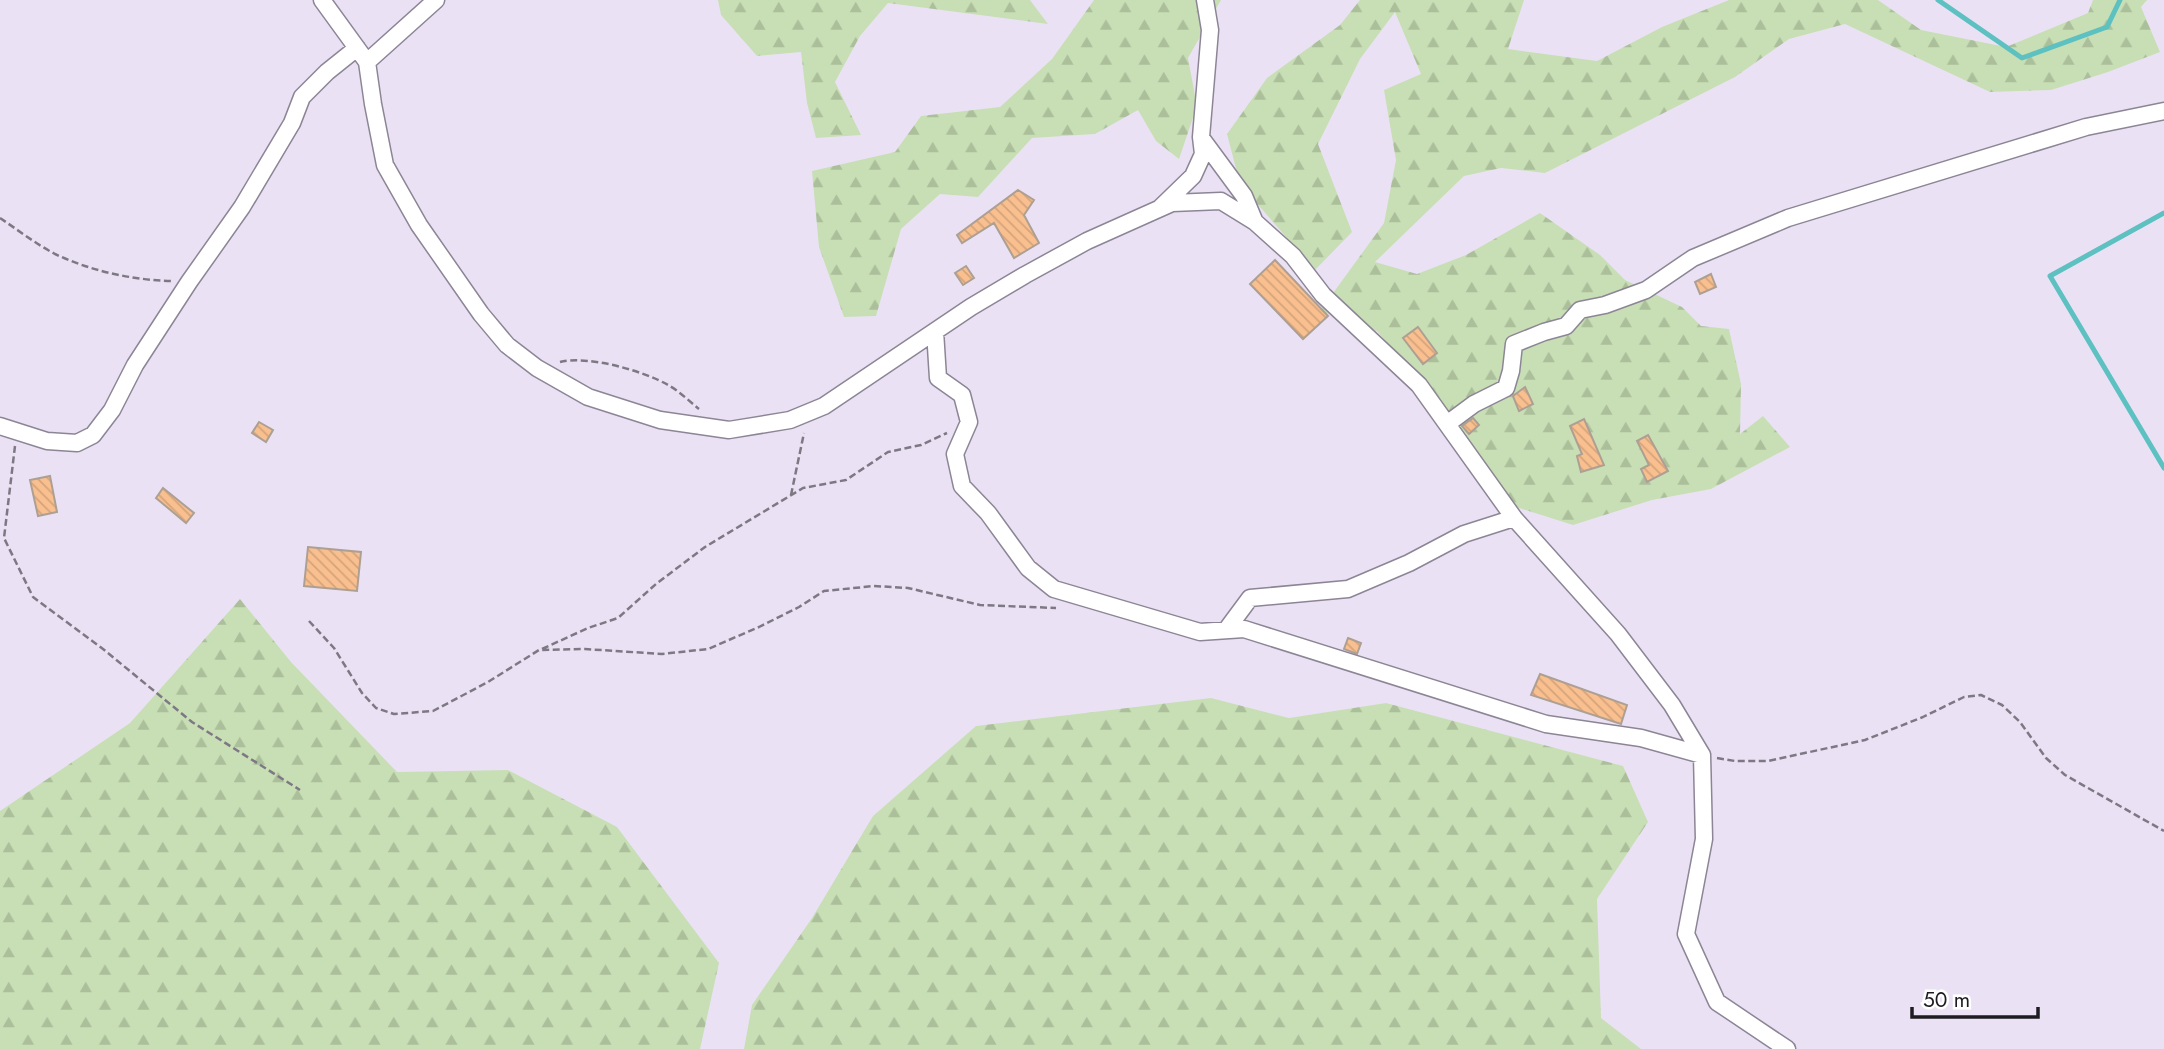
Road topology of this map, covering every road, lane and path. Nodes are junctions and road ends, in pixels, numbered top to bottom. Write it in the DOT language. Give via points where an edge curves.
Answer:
graph roads {
  1 [pos="322,0"];
  2 [pos="436,0"];
  3 [pos="1205,0"];
  4 [pos="362,55"];
  5 [pos="2164,111"];
  6 [pos="1201,137"];
  7 [pos="1159,209"];
  8 [pos="0,218"];
  9 [pos="1255,222"];
  10 [pos="189,282"];
  11 [pos="935,331"];
  12 [pos="537,368"];
  13 [pos="702,411"];
  14 [pos="808,412"];
  15 [pos="969,422"];
  16 [pos="1447,424"];
  17 [pos="8,428"];
  18 [pos="791,495"];
  19 [pos="1514,518"];
  20 [pos="1064,608"];
  21 [pos="309,621"];
  22 [pos="1227,629"];
  23 [pos="539,650"];
  24 [pos="1702,755"];
  25 [pos="300,790"];
  26 [pos="2164,831"];
  27 [pos="1787,1049"];
  1 -- 4 [label="street"];
  2 -- 4 [label="street"];
  3 -- 6 [label="street" via="1210,30"];
  4 -- 10 [label="street" via="327,72 302,97 292,123 242,207"];
  4 -- 12 [label="street" via="385,165 419,225 481,314 507,345"];
  5 -- 16 [label="street" via="2086,127 1788,218 1693,258 1646,290 1580,310 1566,326 1514,344 1506,388"];
  6 -- 7 [label="street" via="1203,154 1193,176"];
  6 -- 9 [label="street" via="1244,196"];
  7 -- 9 [label="street" via="1172,203 1221,201"];
  7 -- 11 [label="street" via="1077,246"];
  8 -- 10 [label="path" via="54,253 104,272 149,281"];
  9 -- 16 [label="street" via="1293,256 1323,295 1419,385"];
  10 -- 17 [label="street" via="93,435 77,443"];
  11 -- 14 [label="street" via="850,390"];
  11 -- 15 [label="street" via="938,378 962,395"];
  12 -- 13 [label="path" via="566,361 632,371 668,385"];
  12 -- 14 [label="street" via="588,397 660,420 729,430 764,426"];
  14 -- 18 [label="path"];
  15 -- 18 [label="path" via="921,445 888,452 846,481 803,488"];
  15 -- 22 [label="street" via="955,454 962,486 1028,568 1054,589 1200,632"];
  16 -- 19 [label="street"];
  17 -- 25 [label="path" via="5,538 33,597 192,722"];
  18 -- 23 [label="path" via="705,547 618,618"];
  19 -- 22 [label="street" via="1464,534 1348,589 1250,598"];
  19 -- 24 [label="street" via="1618,634 1672,705"];
  20 -- 23 [label="path" via="980,605 908,588 858,587 824,591 708,649 662,654"];
  21 -- 23 [label="path" via="334,648 362,693 376,708 394,715 433,710"];
  22 -- 24 [label="street" via="1244,629 1546,724 1641,738"];
  24 -- 26 [label="path" via="1768,761 1865,740 1964,696 1981,695 2002,705 2020,722 2065,775"];
  24 -- 27 [label="street" via="1704,839 1686,934 1717,1002"];
}
